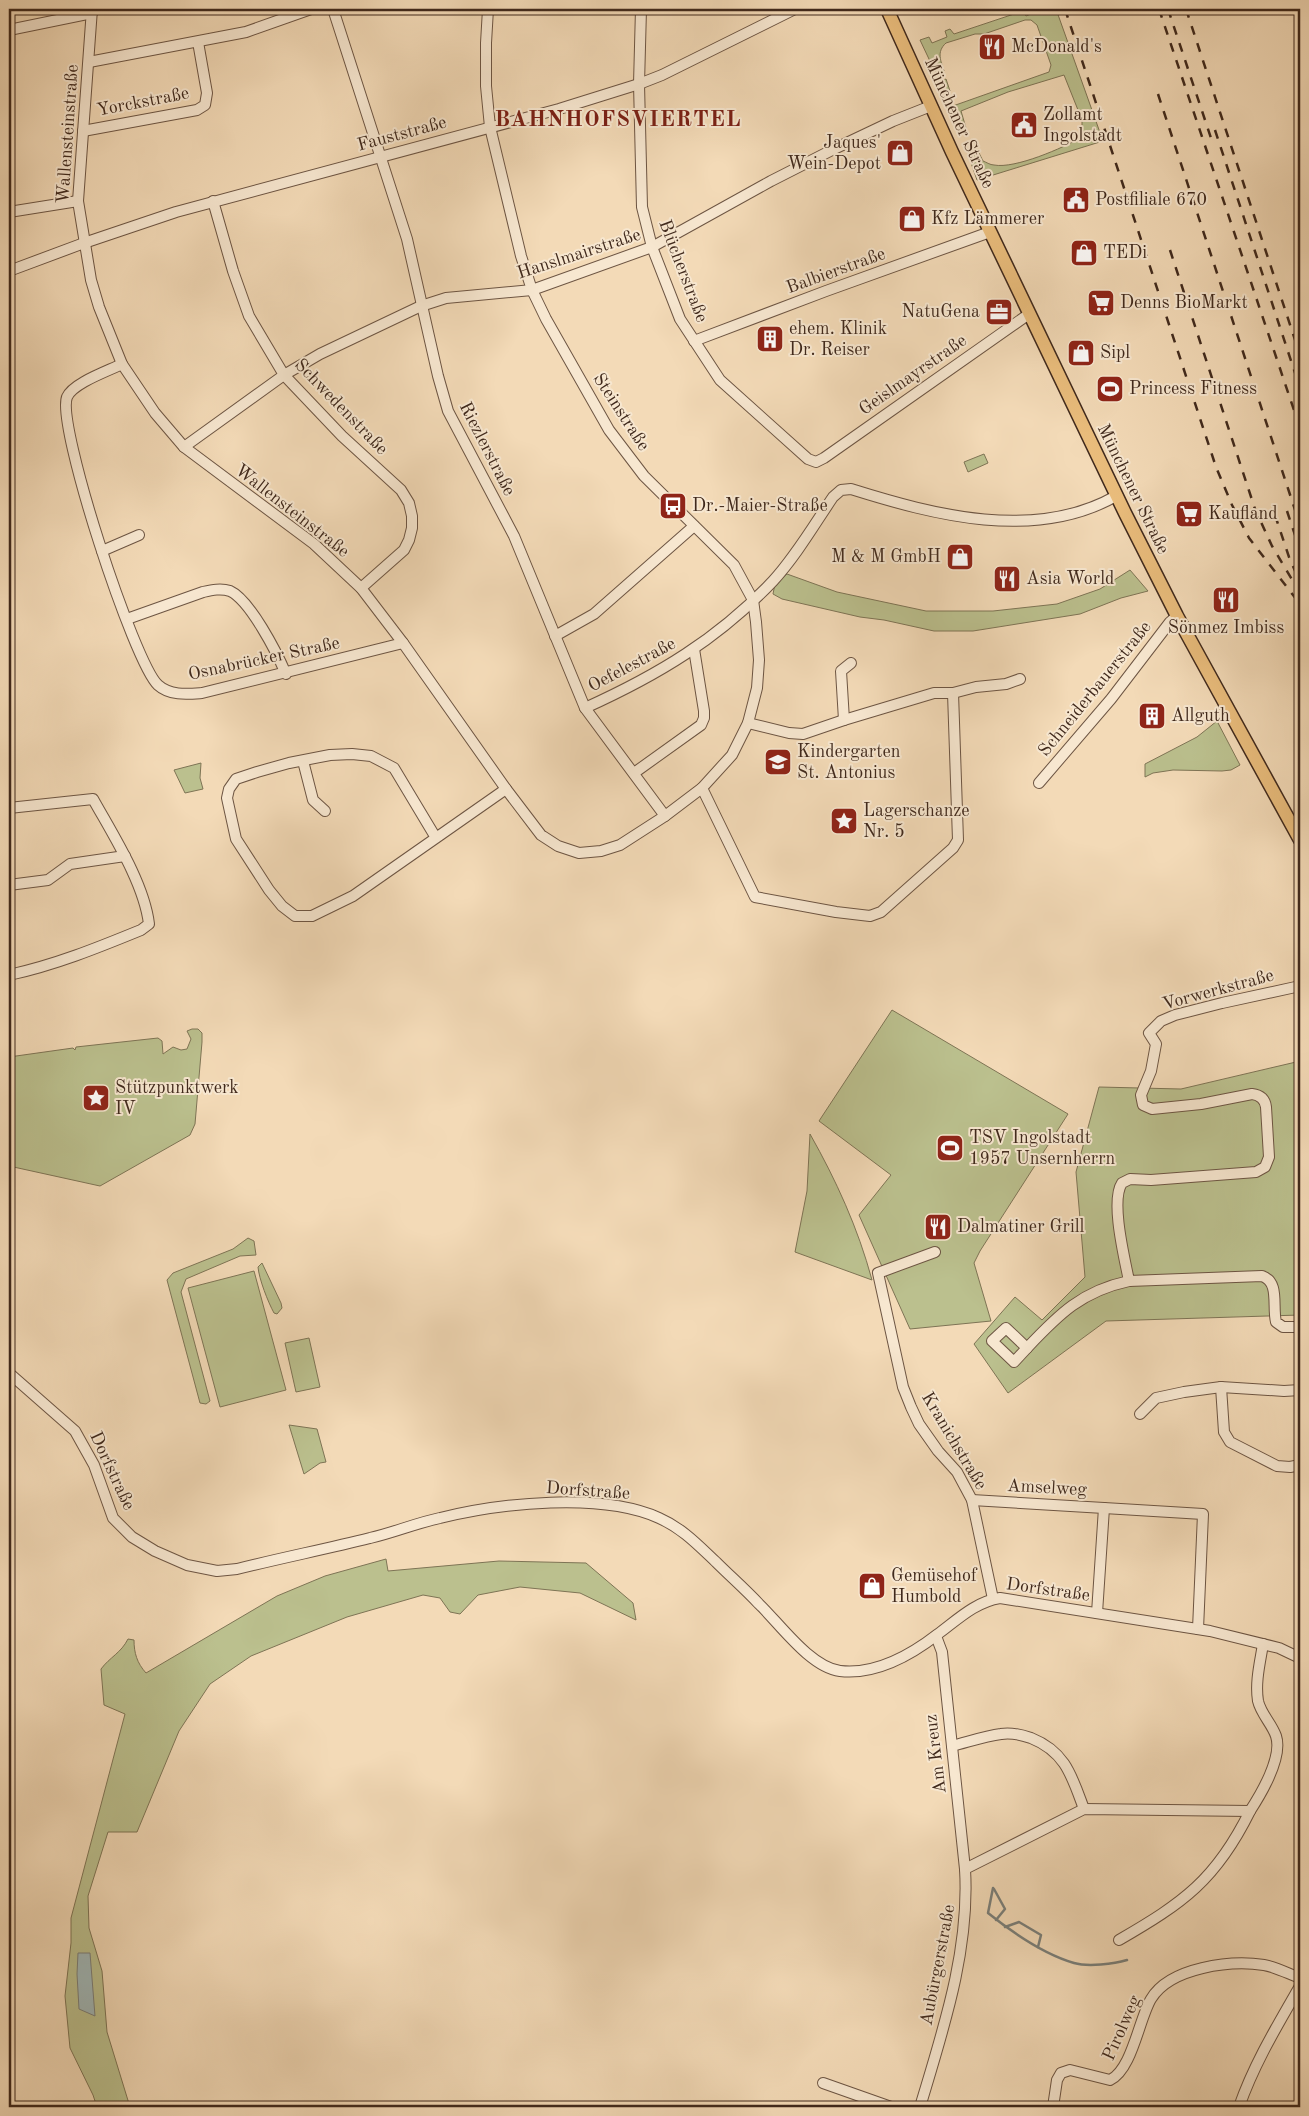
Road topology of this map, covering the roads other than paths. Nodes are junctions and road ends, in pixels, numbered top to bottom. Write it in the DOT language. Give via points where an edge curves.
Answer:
graph roads {
  1 [pos="311,9"];
  2 [pos="333,9"];
  3 [pos="488,9"];
  4 [pos="641,9"];
  5 [pos="795,9"];
  6 [pos="887,9"];
  7 [pos="92,11"];
  8 [pos="9,30"];
  9 [pos="198,42"];
  10 [pos="89,62"];
  11 [pos="639,84"];
  12 [pos="931,106"];
  13 [pos="490,127"];
  14 [pos="84,131"];
  15 [pos="382,157"];
  16 [pos="78,201"];
  17 [pos="213,201"];
  18 [pos="9,212"];
  19 [pos="990,232"];
  20 [pos="84,243"];
  21 [pos="652,247"];
  22 [pos="9,271"];
  23 [pos="532,290"];
  24 [pos="421,306"];
  25 [pos="1030,314"];
  26 [pos="694,341"];
  27 [pos="122,364"];
  28 [pos="284,375"];
  29 [pos="184,447"];
  30 [pos="816,462"];
  31 [pos="1116,496"];
  32 [pos="694,526"];
  33 [pos="139,535"];
  34 [pos="102,551"];
  35 [pos="361,588"];
  36 [pos="753,600"];
  37 [pos="1177,616"];
  38 [pos="126,619"];
  39 [pos="555,636"];
  40 [pos="404,643"];
  41 [pos="694,649"];
  42 [pos="851,663"];
  43 [pos="286,674"];
  44 [pos="1020,679"];
  45 [pos="953,693"];
  46 [pos="585,708"];
  47 [pos="844,720"];
  48 [pos="748,723"];
  49 [pos="303,761"];
  50 [pos="634,773"];
  51 [pos="1039,783"];
  52 [pos="702,788"];
  53 [pos="506,789"];
  54 [pos="9,808"];
  55 [pos="325,811"];
  56 [pos="665,816"];
  57 [pos="436,838"];
  58 [pos="1300,840"];
  59 [pos="125,856"];
  60 [pos="9,885"];
  61 [pos="9,976"];
  62 [pos="1300,986"];
  63 [pos="934,1252"];
  64 [pos="1129,1281"];
  65 [pos="1300,1327"];
  66 [pos="1027,1348"];
  67 [pos="9,1373"];
  68 [pos="1221,1387"];
  69 [pos="1300,1390"];
  70 [pos="1140,1414"];
  71 [pos="1300,1465"];
  72 [pos="972,1500"];
  73 [pos="1104,1508"];
  74 [pos="993,1599"];
  75 [pos="1097,1613"];
  76 [pos="1198,1629"];
  77 [pos="936,1636"];
  78 [pos="1264,1644"];
  79 [pos="1300,1658"];
  80 [pos="952,1746"];
  81 [pos="1084,1809"];
  82 [pos="1250,1812"];
  83 [pos="966,1869"];
  84 [pos="1118,1940"];
  85 [pos="1300,1978"];
  86 [pos="1300,1986"];
  87 [pos="823,2083"];
  88 [pos="891,2107"];
  89 [pos="920,2107"];
  90 [pos="1053,2107"];
  91 [pos="1239,2107"];
  1 -- 9 [label="street" via="246,32"];
  2 -- 15 [label="street, Riezlerstraße"];
  3 -- 13 [label="street, Steinstraße" via="486,86"];
  4 -- 11 [label="street, Blücherstraße"];
  5 -- 11 [label="street, Fauststraße"];
  6 -- 12 [label="main road, Münchener Straße"];
  7 -- 8 [label="street"];
  7 -- 10 [label="street, Wallensteinstraße"];
  9 -- 10 [label="street"];
  9 -- 14 [label="street, Yorckstraße" via="207,93 205,105 198,110"];
  10 -- 14 [label="street, Wallensteinstraße"];
  11 -- 13 [label="street, Fauststraße"];
  11 -- 21 [label="street, Blücherstraße" via="642,207"];
  12 -- 19 [label="main road, Münchener Straße"];
  12 -- 21 [label="street, Hanslmairstraße" via="834,149"];
  13 -- 15 [label="street, Fauststraße"];
  13 -- 23 [label="street, Steinstraße"];
  14 -- 16 [label="street, Wallensteinstraße"];
  15 -- 17 [label="street, Fauststraße"];
  15 -- 24 [label="street, Riezlerstraße" via="407,239"];
  16 -- 18 [label="street"];
  16 -- 20 [label="street, Wallensteinstraße"];
  17 -- 20 [label="street, Fauststraße"];
  17 -- 28 [label="street, Schwedenstraße" via="249,316"];
  19 -- 25 [label="main road, Münchener Straße"];
  19 -- 26 [label="street, Balbierstraße"];
  20 -- 22 [label="street, Fauststraße"];
  20 -- 27 [label="street, Wallensteinstraße" via="99,307"];
  21 -- 23 [label="street, Hanslmairstraße"];
  21 -- 26 [label="street, Blücherstraße" via="680,319"];
  23 -- 24 [label="street, Hanslmairstraße" via="446,298"];
  23 -- 32 [label="street, Steinstraße" via="618,443 644,476"];
  24 -- 28 [label="street, Hanslmairstraße" via="320,354"];
  24 -- 39 [label="street, Riezlerstraße" via="448,411 514,536"];
  25 -- 30 [label="street, Geislmayrstraße"];
  25 -- 31 [label="main road, Münchener Straße"];
  26 -- 30 [label="street, Blücherstraße" via="720,380 808,459"];
  27 -- 29 [label="street, Wallensteinstraße" via="155,413"];
  27 -- 34 [label="street, Osnabrücker Straße" via="77,386 68,395 65,405 70,441"];
  28 -- 29 [label="street, Hanslmairstraße"];
  28 -- 35 [label="street, Schwedenstraße" via="342,436 401,490 409,503 412,528 404,550"];
  29 -- 35 [label="street, Wallensteinstraße" via="314,544"];
  31 -- 36 [label="street, Oefelestraße" via="1067,516 1007,520 918,509 851,489 841,490 791,559"];
  31 -- 37 [label="main road, Münchener Straße"];
  32 -- 36 [label="street, Steinstraße" via="734,565"];
  32 -- 39 [label="street" via="594,614"];
  33 -- 34 [label="street"];
  34 -- 38 [label="street, Osnabrücker Straße"];
  35 -- 40 [label="street, Wallensteinstraße"];
  36 -- 41 [label="street, Oefelestraße" via="720,631"];
  36 -- 48 [label="street, Steinstraße" via="757,688"];
  37 -- 51 [label="street, Schneiderbauerstraße"];
  37 -- 58 [label="main road, Münchener Straße"];
  38 -- 43 [label="street, Osnabrücker Straße" via="138,652 158,686 177,694 202,693"];
  38 -- 43 [label="street" via="203,592 228,590 238,596 260,624"];
  39 -- 46 [label="street, Riezlerstraße"];
  40 -- 43 [label="street, Osnabrücker Straße"];
  40 -- 53 [label="street, Wallensteinstraße"];
  41 -- 46 [label="street, Oefelestraße" via="648,678"];
  41 -- 50 [label="street, Oefelestraße" via="704,711 702,725"];
  42 -- 47 [label="street" via="841,671"];
  44 -- 45 [label="street"];
  45 -- 47 [label="street" via="934,694"];
  45 -- 52 [label="street" via="958,840 954,848 881,912 870,916 836,912 755,897"];
  46 -- 50 [label="street, Riezlerstraße"];
  47 -- 48 [label="street" via="804,734"];
  48 -- 52 [label="street, Steinstraße" via="732,755"];
  49 -- 55 [label="street" via="313,800"];
  49 -- 57 [label="street" via="352,754 371,756 394,768"];
  49 -- 57 [label="street" via="236,779 227,798 236,840 268,890 296,916 312,916 353,896"];
  50 -- 56 [label="street, Riezlerstraße"];
  52 -- 56 [label="street, Wallensteinstraße"];
  53 -- 56 [label="street, Wallensteinstraße" via="541,835 558,846 579,853 620,845"];
  53 -- 57 [label="street"];
  54 -- 59 [label="street" via="93,799"];
  59 -- 60 [label="street" via="70,864 48,880"];
  59 -- 61 [label="street" via="147,910 149,924 78,956"];
  62 -- 64 [label="street, Vorwerkstraße" via="1176,1015 1149,1033 1156,1044 1151,1071 1141,1095 1143,1105 1152,1109 1252,1094 1259,1096 1266,1103 1269,1157 1265,1167 1256,1172 1124,1181 1118,1189 1118,1213"];
  63 -- 72 [label="street, Kranichstraße" via="878,1273 903,1387 911,1408 938,1451 957,1472"];
  64 -- 65 [label="street" via="1262,1276 1268,1278 1273,1286 1276,1322 1283,1327"];
  64 -- 66 [label="street" via="1093,1292 1072,1305"];
  67 -- 77 [label="street, Dorfstraße" via="75,1431 94,1465 118,1524 142,1544 196,1567 217,1571 237,1569 489,1508 549,1503 606,1505 648,1513 685,1533 802,1648 832,1669 850,1671 878,1667 901,1658"];
  68 -- 69 [label="street"];
  68 -- 70 [label="street" via="1156,1398"];
  68 -- 71 [label="street" via="1224,1432 1230,1442 1277,1466"];
  72 -- 73 [label="street, Amselweg"];
  72 -- 74 [label="street, Kranichstraße"];
  73 -- 75 [label="street, Amselweg"];
  73 -- 76 [label="street" via="1203,1514"];
  74 -- 75 [label="street, Dorfstraße" via="1006,1598"];
  74 -- 77 [label="street, Dorfstraße" via="974,1607"];
  75 -- 76 [label="street, Dorfstraße"];
  76 -- 78 [label="street, Dorfstraße"];
  77 -- 80 [label="street, Am Kreuz" via="942,1652"];
  78 -- 79 [label="street, Dorfstraße"];
  78 -- 82 [label="street" via="1256,1685 1259,1704 1278,1744 1270,1771"];
  80 -- 81 [label="street" via="1003,1733 1021,1734 1040,1742 1058,1755 1070,1771"];
  80 -- 83 [label="street, Am Kreuz"];
  81 -- 82 [label="street"];
  81 -- 83 [label="street"];
  82 -- 84 [label="street" via="1217,1867 1191,1893 1166,1913"];
  83 -- 89 [label="street, Aubürgerstraße" via="965,1925 946,2021"];
  85 -- 90 [label="street, Pirolweg" via="1266,1966 1249,1964 1208,1967 1164,1983 1151,1998 1121,2072 1110,2080 1070,2070 1061,2073"];
  86 -- 91 [label="street" via="1265,2047"];
  87 -- 88 [label="street"];
}
